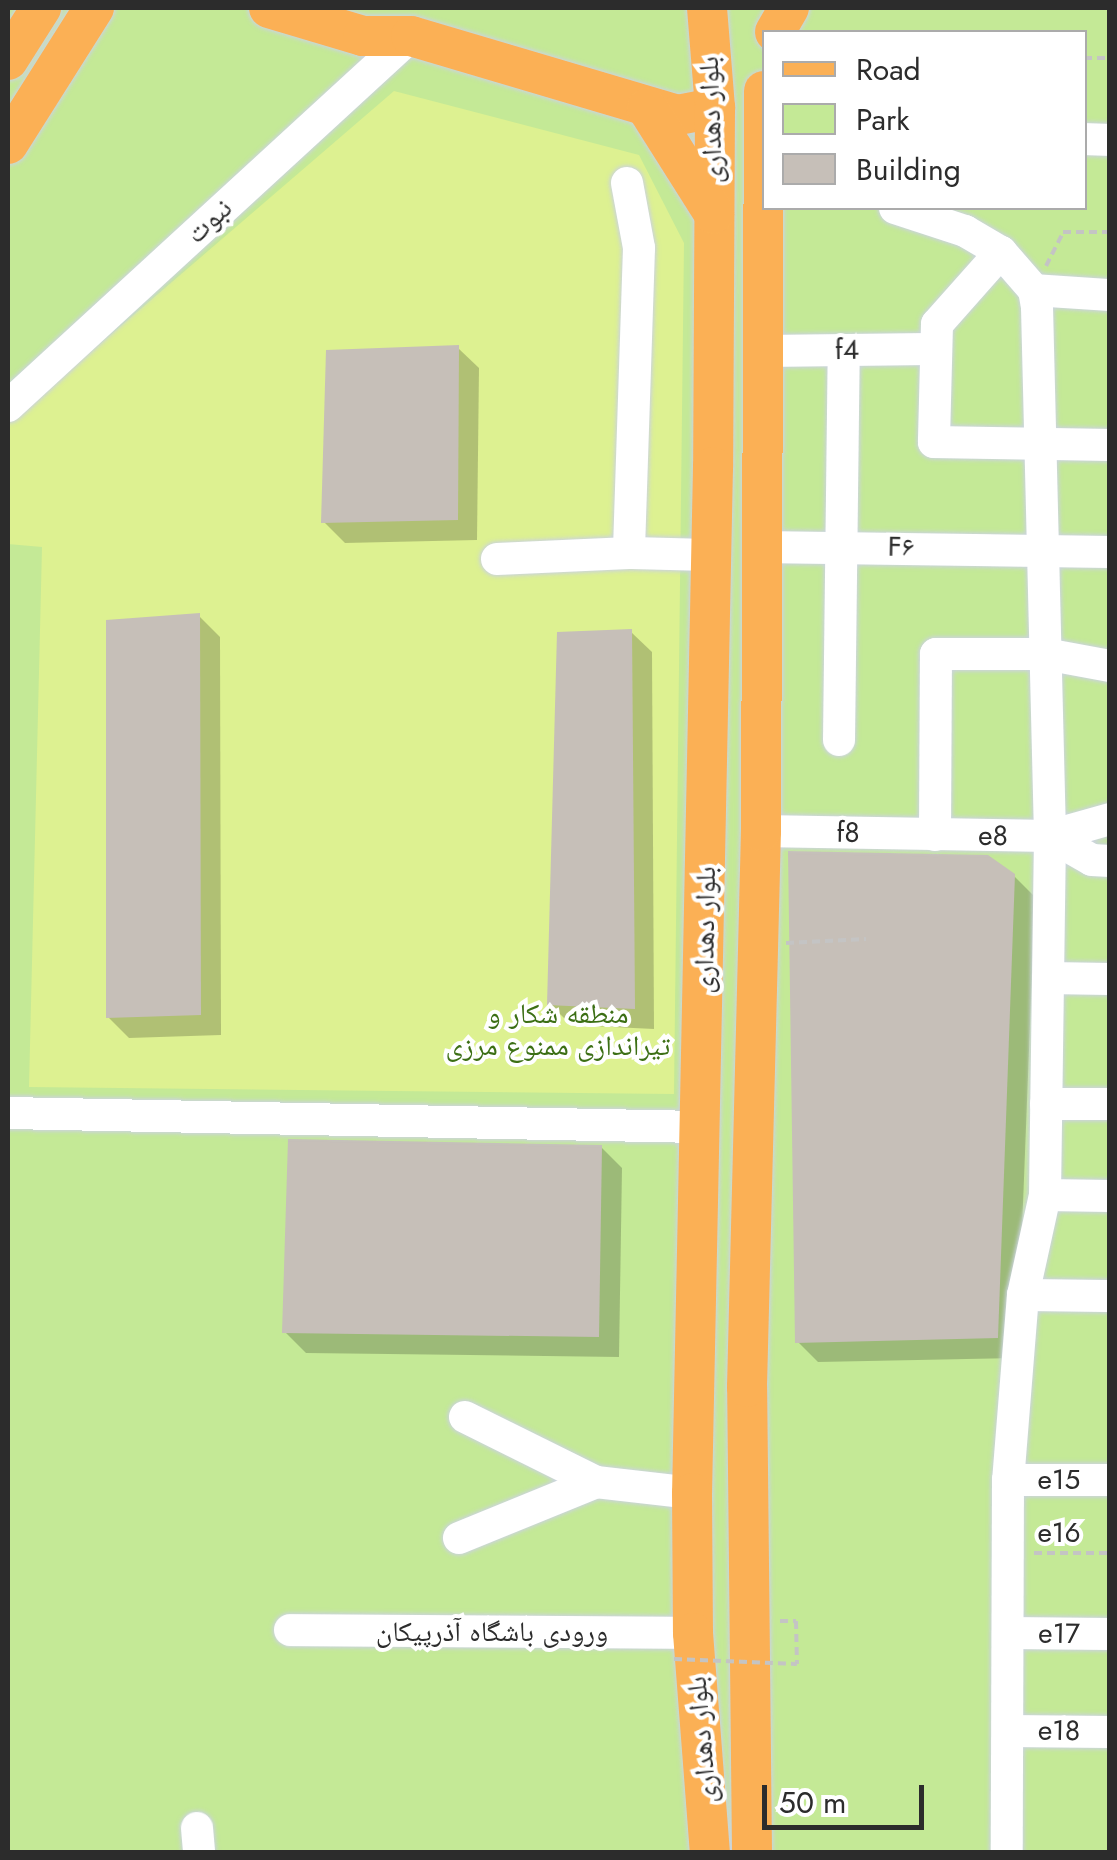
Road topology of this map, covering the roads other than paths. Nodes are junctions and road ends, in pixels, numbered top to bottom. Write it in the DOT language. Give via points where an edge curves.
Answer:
graph roads {
  1 [pos="41,8"];
  2 [pos="94,8"];
  3 [pos="269,8"];
  4 [pos="371,8"];
  5 [pos="707,8"];
  6 [pos="789,8"];
  7 [pos="776,30"];
  8 [pos="411,36"];
  9 [pos="8,60"];
  10 [pos="648,108"];
  11 [pos="715,108"];
  12 [pos="8,144"];
  13 [pos="627,184"];
  14 [pos="762,210"];
  15 [pos="908,210"];
  16 [pos="714,214"];
  17 [pos="967,219"];
  18 [pos="1002,252"];
  19 [pos="1034,290"];
  20 [pos="1110,295"];
  21 [pos="934,348"];
  22 [pos="844,350"];
  23 [pos="760,351"];
  24 [pos="8,406"];
  25 [pos="1040,444"];
  26 [pos="1110,444"];
  27 [pos="713,467"];
  28 [pos="760,468"];
  29 [pos="842,547"];
  30 [pos="759,548"];
  31 [pos="1043,551"];
  32 [pos="1110,552"];
  33 [pos="629,553"];
  34 [pos="711,555"];
  35 [pos="497,559"];
  36 [pos="1045,654"];
  37 [pos="1110,666"];
  38 [pos="839,740"];
  39 [pos="1110,819"];
  40 [pos="761,831"];
  41 [pos="936,835"];
  42 [pos="1050,836"];
  43 [pos="1110,861"];
  44 [pos="1048,978"];
  45 [pos="1110,979"];
  46 [pos="1046,1104"];
  47 [pos="1110,1104"];
  48 [pos="8,1113"];
  49 [pos="701,1127"];
  50 [pos="1045,1195"];
  51 [pos="1110,1196"];
  52 [pos="1023,1295"];
  53 [pos="1110,1296"];
  54 [pos="747,1387"];
  55 [pos="695,1390"];
  56 [pos="466,1416"];
  57 [pos="748,1455"];
  58 [pos="693,1473"];
  59 [pos="1008,1480"];
  60 [pos="1110,1480"];
  61 [pos="596,1482"];
  62 [pos="458,1538"];
  63 [pos="290,1630"];
  64 [pos="1008,1633"];
  65 [pos="1110,1634"];
  66 [pos="683,1646"];
  67 [pos="1008,1730"];
  68 [pos="1110,1732"];
  69 [pos="710,1852"];
  70 [pos="752,1852"];
  71 [pos="1008,1852"];
  1 -- 9 [label="main road"];
  2 -- 12 [label="main road"];
  3 -- 8 [label="main road" via="363,36"];
  4 -- 8 [label="main road"];
  5 -- 11 [label="main road, بلوار دهداری"];
  6 -- 7 [label="main road"];
  8 -- 10 [label="main road"];
  8 -- 24 [label="street, نبوت"];
  10 -- 11 [label="main road" via="678,115"];
  10 -- 16 [label="main road"];
  11 -- 16 [label="main road, بلوار دهداری"];
  13 -- 33 [label="street" via="639,248"];
  14 -- 23 [label="main road, بلوار دهداری"];
  15 -- 17 [label="street"];
  16 -- 27 [label="main road, بلوار دهداری"];
  17 -- 18 [label="street"];
  18 -- 19 [label="street"];
  18 -- 21 [label="street" via="938,324"];
  19 -- 20 [label="street"];
  19 -- 25 [label="street"];
  21 -- 22 [label="street, f4"];
  21 -- 25 [label="street" via="934,442"];
  22 -- 23 [label="street, f4"];
  22 -- 29 [label="street"];
  23 -- 28 [label="main road, بلوار دهداری"];
  25 -- 26 [label="street"];
  25 -- 31 [label="street"];
  27 -- 28 [label="main road"];
  27 -- 34 [label="main road, بلوار دهداری"];
  28 -- 30 [label="main road, بلوار دهداری"];
  29 -- 30 [label="street, F۶"];
  29 -- 31 [label="street, F۶"];
  29 -- 38 [label="street"];
  30 -- 40 [label="main road, بلوار دهداری"];
  31 -- 32 [label="street, F۶"];
  31 -- 36 [label="street"];
  33 -- 34 [label="street"];
  33 -- 35 [label="street" via="594,560"];
  34 -- 49 [label="main road, بلوار دهداری"];
  36 -- 37 [label="street"];
  36 -- 41 [label="street" via="936,654"];
  36 -- 42 [label="street"];
  39 -- 42 [label="street"];
  40 -- 41 [label="street, f8"];
  40 -- 54 [label="main road, بلوار دهداری"];
  41 -- 42 [label="street, e8"];
  42 -- 43 [label="street" via="1092,860"];
  42 -- 44 [label="street"];
  44 -- 45 [label="street"];
  44 -- 46 [label="street"];
  46 -- 47 [label="street"];
  46 -- 50 [label="street"];
  48 -- 49 [label="street"];
  49 -- 55 [label="main road, بلوار دهداری"];
  50 -- 51 [label="street"];
  50 -- 52 [label="street"];
  52 -- 53 [label="street"];
  52 -- 59 [label="street"];
  54 -- 55 [label="main road"];
  54 -- 57 [label="main road, بلوار دهداری"];
  55 -- 58 [label="main road, بلوار دهداری"];
  56 -- 61 [label="street"];
  57 -- 58 [label="main road"];
  57 -- 70 [label="main road, بلوار دهداری"];
  58 -- 61 [label="street"];
  58 -- 66 [label="main road, بلوار دهداری"];
  59 -- 60 [label="street, e15"];
  59 -- 64 [label="street"];
  61 -- 62 [label="street"];
  63 -- 66 [label="street, ورودی باشگاه آذرپیکان"];
  64 -- 65 [label="street, e17"];
  64 -- 67 [label="street"];
  66 -- 69 [label="main road, بلوار دهداری"];
  67 -- 68 [label="street, e18"];
  67 -- 71 [label="street"];
}
